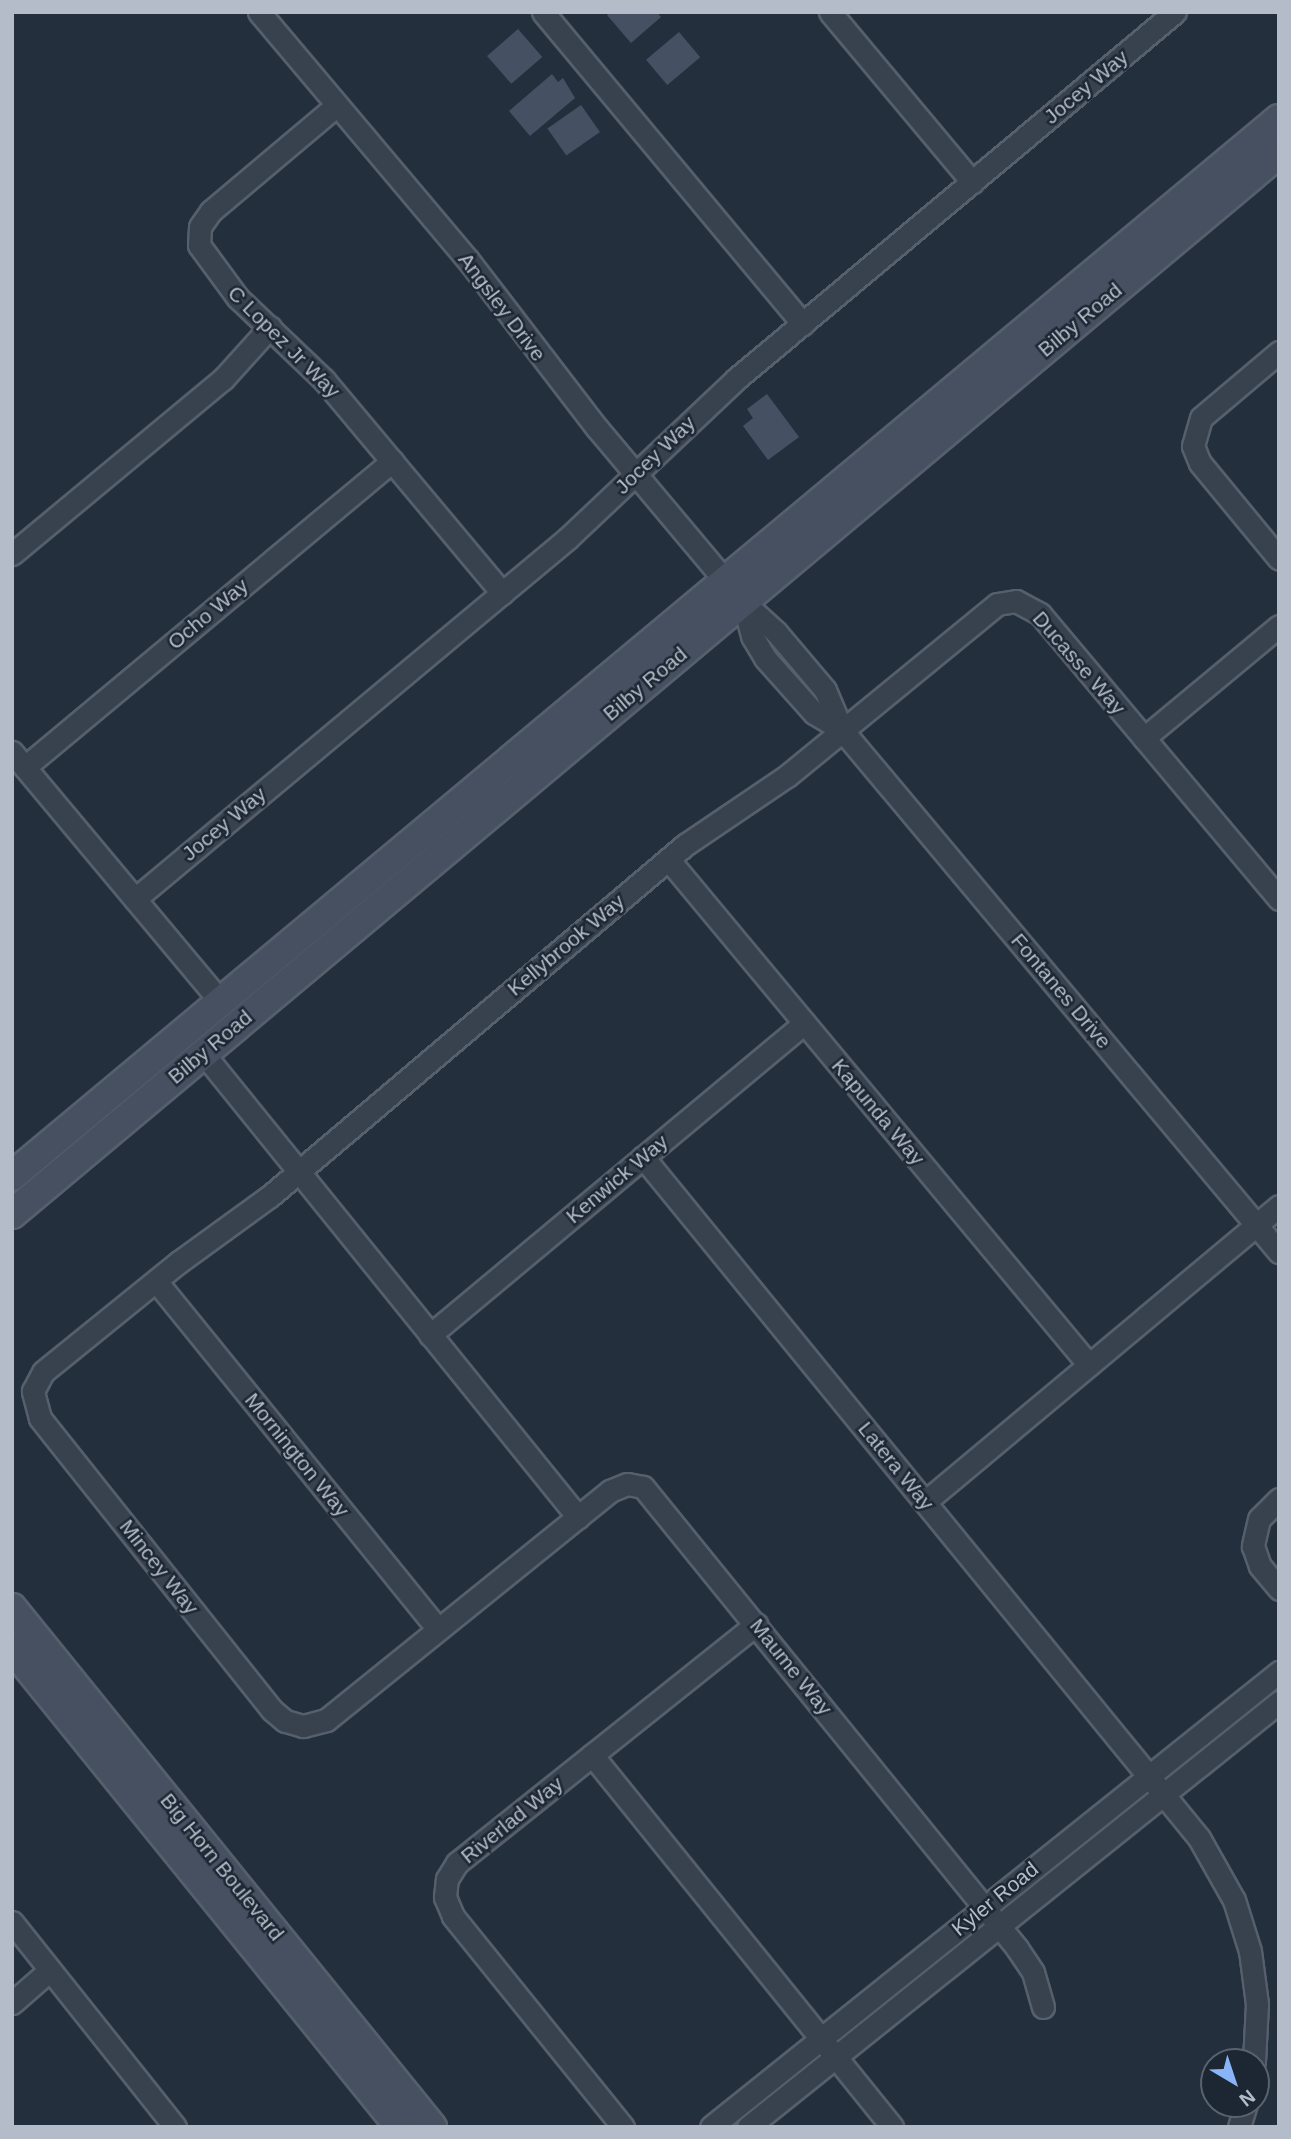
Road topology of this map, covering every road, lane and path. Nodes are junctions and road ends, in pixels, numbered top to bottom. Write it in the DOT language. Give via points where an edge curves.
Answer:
graph roads {
  1 [pos="259,12"];
  2 [pos="543,12"];
  3 [pos="830,12"];
  4 [pos="1175,12"];
  5 [pos="337,105"];
  6 [pos="1279,118"];
  7 [pos="1279,153"];
  8 [pos="972,182"];
  9 [pos="803,324"];
  10 [pos="270,327"];
  11 [pos="1279,352"];
  12 [pos="392,461"];
  13 [pos="635,474"];
  14 [pos="12,554"];
  15 [pos="1279,559"];
  16 [pos="725,580"];
  17 [pos="502,593"];
  18 [pos="743,603"];
  19 [pos="1279,626"];
  20 [pos="842,730"];
  21 [pos="1144,738"];
  22 [pos="19,759"];
  23 [pos="668,859"];
  24 [pos="135,899"];
  25 [pos="1279,899"];
  26 [pos="221,1002"];
  27 [pos="804,1023"];
  28 [pos="203,1053"];
  29 [pos="643,1157"];
  30 [pos="299,1171"];
  31 [pos="12,1176"];
  32 [pos="1279,1206"];
  33 [pos="12,1214"];
  34 [pos="1256,1224"];
  35 [pos="1279,1252"];
  36 [pos="156,1281"];
  37 [pos="430,1335"];
  38 [pos="1089,1365"];
  39 [pos="1279,1499"];
  40 [pos="925,1502"];
  41 [pos="578,1517"];
  42 [pos="1279,1589"];
  43 [pos="12,1608"];
  44 [pos="756,1624"];
  45 [pos="438,1629"];
  46 [pos="12,1648"];
  47 [pos="1279,1672"];
  48 [pos="1279,1702"];
  49 [pos="592,1755"];
  50 [pos="1149,1776"];
  51 [pos="1164,1794"];
  52 [pos="985,1907"];
  53 [pos="12,1923"];
  54 [pos="1000,1926"];
  55 [pos="50,1970"];
  56 [pos="12,2003"];
  57 [pos="1043,2007"];
  58 [pos="821,2039"];
  59 [pos="1255,2048"];
  60 [pos="836,2057"];
  61 [pos="175,2127"];
  62 [pos="400,2127"];
  63 [pos="432,2127"];
  64 [pos="623,2127"];
  65 [pos="711,2127"];
  66 [pos="748,2127"];
  67 [pos="892,2127"];
  1 -- 5 [label="street, Angsley Drive"];
  2 -- 9 [label="street"];
  3 -- 8 [label="street"];
  4 -- 8 [label="street, Jocey Way"];
  5 -- 10 [label="street, C Lopez Jr Way" via="211,211 200,227 199,245 206,260"];
  5 -- 13 [label="street, Angsley Drive" via="468,260"];
  6 -- 16 [label="main road, Bilby Road"];
  7 -- 18 [label="main road, Bilby Road"];
  8 -- 9 [label="street, Jocey Way"];
  9 -- 13 [label="street, Jocey Way"];
  10 -- 12 [label="street, C Lopez Jr Way" via="311,364"];
  10 -- 14 [label="street" via="223,379"];
  11 -- 15 [label="street" via="1201,418 1193,446 1200,463"];
  12 -- 17 [label="street, C Lopez Jr Way"];
  12 -- 22 [label="street, Ocho Way"];
  13 -- 16 [label="street, Angsley Drive"];
  13 -- 17 [label="street, Jocey Way"];
  16 -- 18 [label="street, Angsley Drive"];
  16 -- 26 [label="main road, Bilby Road"];
  17 -- 24 [label="street, Jocey Way"];
  18 -- 20 [label="street, Fontanes Drive" via="776,632 825,690"];
  18 -- 28 [label="main road, Bilby Road"];
  19 -- 21 [label="street"];
  20 -- 21 [label="street, Ducasse Way" via="989,607 1016,601 1040,614"];
  20 -- 23 [label="street, Kellybrook Way" via="777,783"];
  20 -- 34 [label="street, Fontanes Drive"];
  21 -- 25 [label="street, Ducasse Way"];
  22 -- 24 [label="street"];
  23 -- 27 [label="street, Kapunda Way"];
  23 -- 30 [label="street, Kellybrook Way"];
  24 -- 26 [label="street"];
  26 -- 31 [label="main road, Bilby Road"];
  27 -- 29 [label="street, Kenwick Way"];
  27 -- 38 [label="street, Kapunda Way"];
  28 -- 30 [label="street"];
  28 -- 33 [label="main road, Bilby Road"];
  29 -- 37 [label="street, Kenwick Way"];
  29 -- 40 [label="street, Latera Way"];
  30 -- 36 [label="street, Mincey Way"];
  30 -- 37 [label="street"];
  32 -- 34 [label="street"];
  34 -- 35 [label="street, Fontanes Drive"];
  34 -- 38 [label="street"];
  36 -- 45 [label="street, Mornington Way"];
  36 -- 45 [label="street, Mincey Way" via="43,1372 33,1400 40,1418 272,1710 294,1725 326,1720"];
  37 -- 41 [label="street"];
  38 -- 40 [label="street"];
  39 -- 42 [label="street" via="1259,1518 1253,1546 1260,1566"];
  40 -- 50 [label="street, Latera Way"];
  41 -- 44 [label="street, Maume Way" via="618,1486 643,1487"];
  41 -- 45 [label="street, Mincey Way"];
  43 -- 63 [label="main road, Big Horn Boulevard"];
  44 -- 49 [label="street, Riverlad Way"];
  44 -- 52 [label="street, Maume Way"];
  46 -- 62 [label="main road, Big Horn Boulevard"];
  47 -- 50 [label="street, Kyler Road"];
  48 -- 51 [label="street, Kyler Road"];
  49 -- 58 [label="street"];
  49 -- 64 [label="street, Riverlad Way" via="457,1863 447,1879 445,1898 453,1916"];
  50 -- 51 [label="street, Latera Way"];
  50 -- 52 [label="street, Kyler Road"];
  51 -- 54 [label="street, Kyler Road"];
  51 -- 59 [label="street, Latera Way" via="1212,1857 1243,1925 1257,2004"];
  52 -- 54 [label="street, Maume Way"];
  52 -- 58 [label="street, Kyler Road"];
  53 -- 55 [label="street"];
  54 -- 57 [label="street, Maume Way" via="1033,1972"];
  54 -- 60 [label="street, Kyler Road"];
  55 -- 56 [label="street"];
  55 -- 61 [label="street"];
  58 -- 60 [label="street"];
  58 -- 65 [label="street, Kyler Road"];
  60 -- 66 [label="street, Kyler Road"];
  60 -- 67 [label="street"];
}
